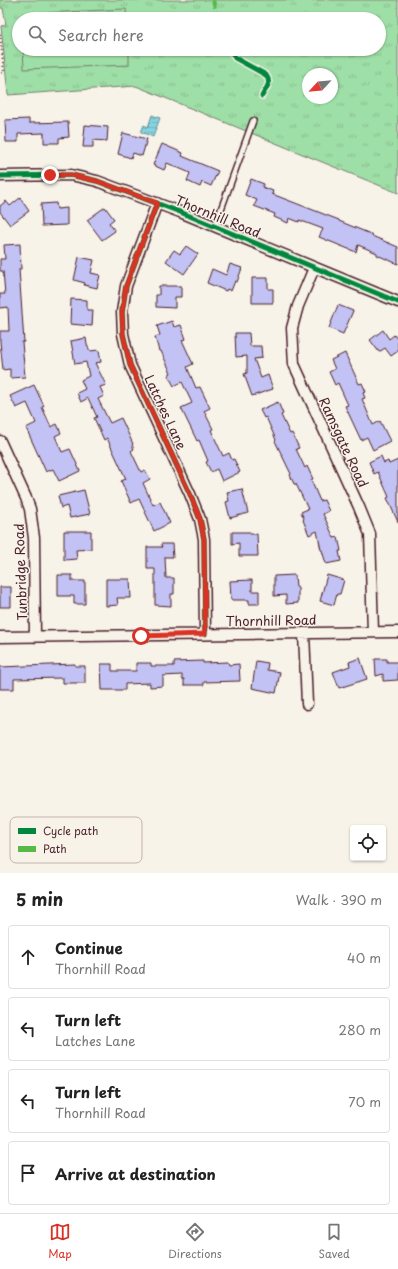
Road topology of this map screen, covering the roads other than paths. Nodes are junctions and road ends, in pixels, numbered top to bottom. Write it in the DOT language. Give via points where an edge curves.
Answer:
graph roads {
  1 [pos="254,121"];
  2 [pos="0,176"];
  3 [pos="157,203"];
  4 [pos="215,226"];
  5 [pos="314,268"];
  6 [pos="398,302"];
  7 [pos="0,441"];
  8 [pos="373,632"];
  9 [pos="398,632"];
  10 [pos="304,633"];
  11 [pos="205,634"];
  12 [pos="0,637"];
  13 [pos="35,637"];
  14 [pos="307,704"];
  1 -- 4 [label="lane"];
  2 -- 3 [label="street, Thornhill Road" via="71,175 97,181"];
  3 -- 4 [label="street, Thornhill Road"];
  3 -- 11 [label="street, Latches Lane" via="126,286 122,312 123,334 130,365 200,519 204,539"];
  4 -- 5 [label="street, Thornhill Road"];
  5 -- 6 [label="street, Thornhill Road"];
  5 -- 8 [label="street, Ramsgate Road" via="292,328 294,364 370,534"];
  7 -- 13 [label="street, Tunbridge Road" via="30,509 34,538"];
  8 -- 9 [label="street, Thornhill Road"];
  8 -- 10 [label="street, Thornhill Road"];
  10 -- 11 [label="street, Thornhill Road"];
  10 -- 14 [label="street"];
  11 -- 13 [label="street, Thornhill Road"];
  12 -- 13 [label="street, Thornhill Road"];
}
